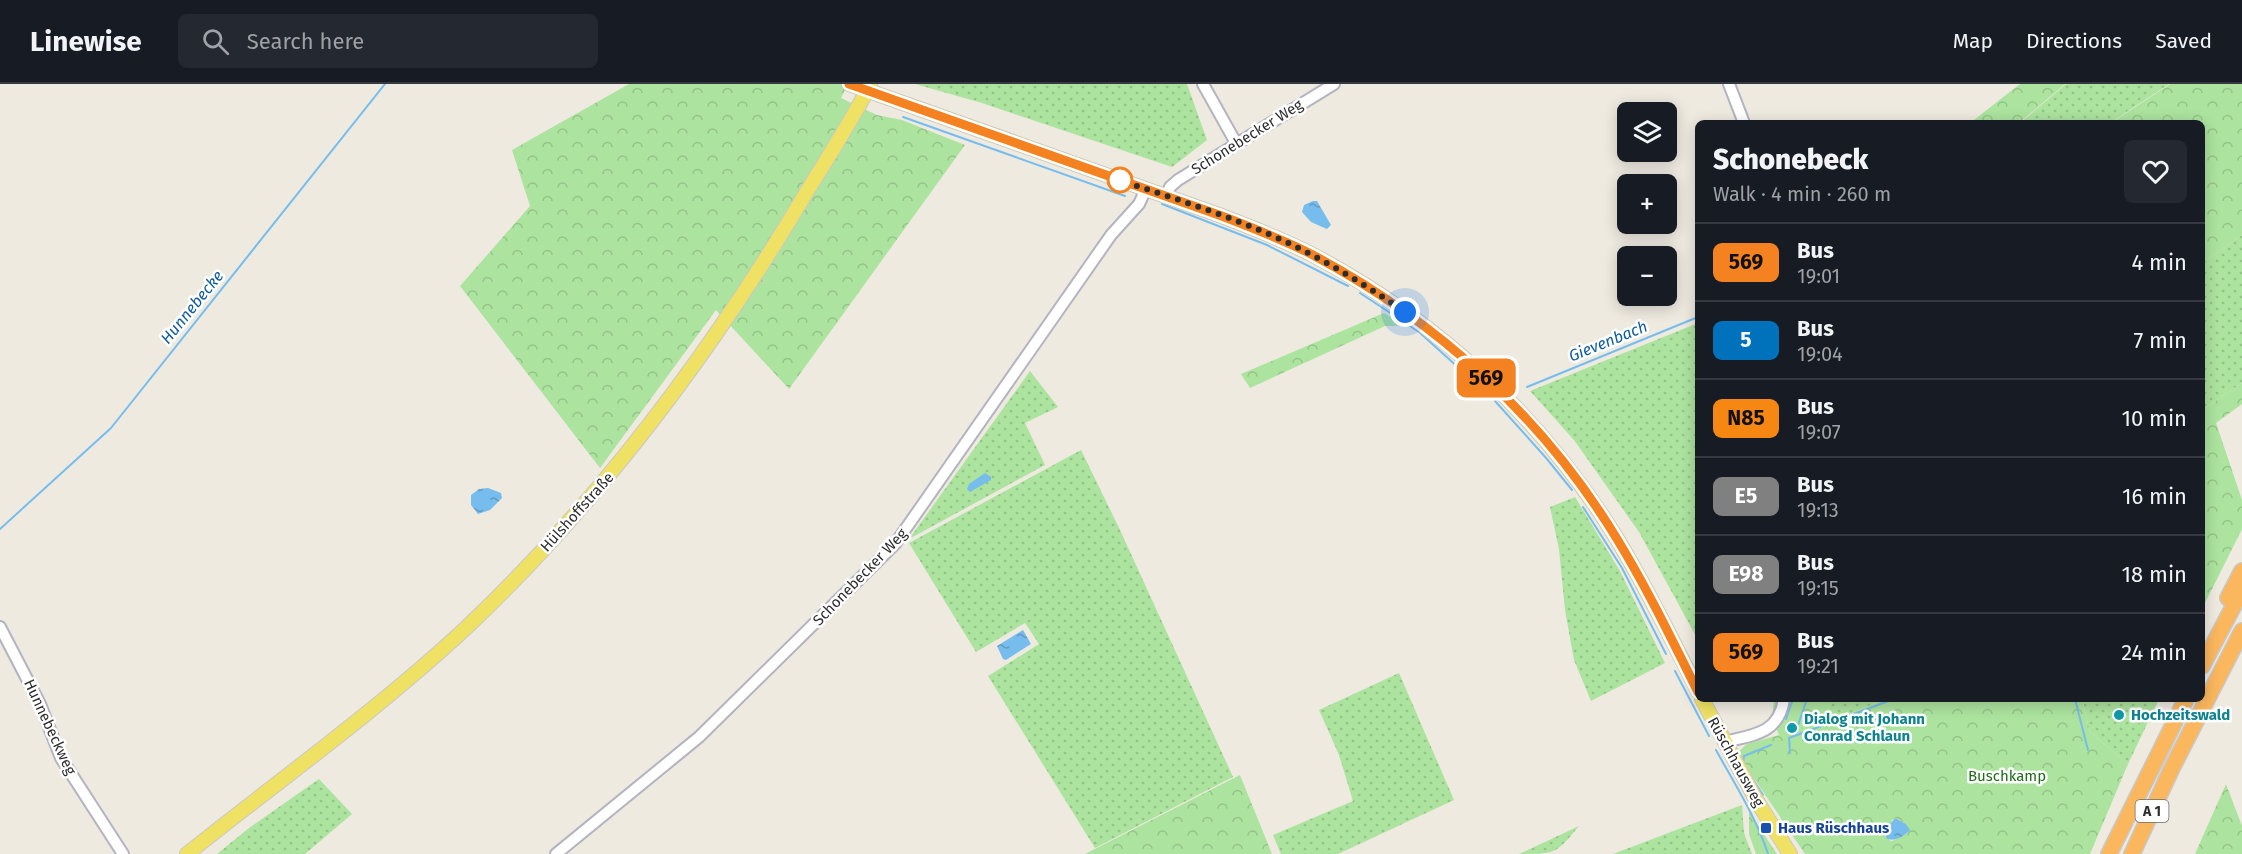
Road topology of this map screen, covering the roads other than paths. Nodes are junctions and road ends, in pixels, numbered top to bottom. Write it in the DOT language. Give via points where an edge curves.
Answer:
graph roads {
  1 [pos="849,84"];
  2 [pos="1203,84"];
  3 [pos="1334,84"];
  4 [pos="1729,84"];
  5 [pos="869,88"];
  6 [pos="1743,120"];
  7 [pos="1236,143"];
  8 [pos="1146,189"];
  9 [pos="1166,196"];
  10 [pos="2242,571"];
  11 [pos="2242,590"];
  12 [pos="2223,624"];
  13 [pos="0,627"];
  14 [pos="2242,631"];
  15 [pos="2205,660"];
  16 [pos="1695,686"];
  17 [pos="1704,702"];
  18 [pos="1784,702"];
  19 [pos="2185,702"];
  20 [pos="1724,742"];
  21 [pos="123,854"];
  22 [pos="187,854"];
  23 [pos="556,854"];
  24 [pos="1790,854"];
  25 [pos="2109,854"];
  26 [pos="2132,854"];
  1 -- 5 [label="main road"];
  2 -- 7 [label="street"];
  3 -- 7 [label="street, Schonebecker Weg"];
  4 -- 6 [label="street"];
  5 -- 8 [label="main road"];
  5 -- 22 [label="main road, Hülshoffstraße" via="717,335 585,505 511,584 441,650"];
  7 -- 9 [label="street, Schonebecker Weg" via="1178,180"];
  8 -- 9 [label="main road"];
  8 -- 23 [label="street, Schonebecker Weg" via="895,544 699,737"];
  9 -- 16 [label="main road" via="1272,236 1320,259 1424,325 1470,363 1533,425 1593,502 1618,539"];
  10 -- 12 [label="highway" via="2223,609"];
  11 -- 12 [label="highway"];
  12 -- 15 [label="highway"];
  13 -- 21 [label="street, Hunnebeckweg" via="40,704 61,758"];
  14 -- 26 [label="highway, A 1"];
  17 -- 20 [label="main road, Rüschhausweg"];
  18 -- 20 [label="street" via="1780,716 1770,728"];
  19 -- 25 [label="highway, A 1"];
  20 -- 24 [label="main road, Rüschhausweg"];
}
